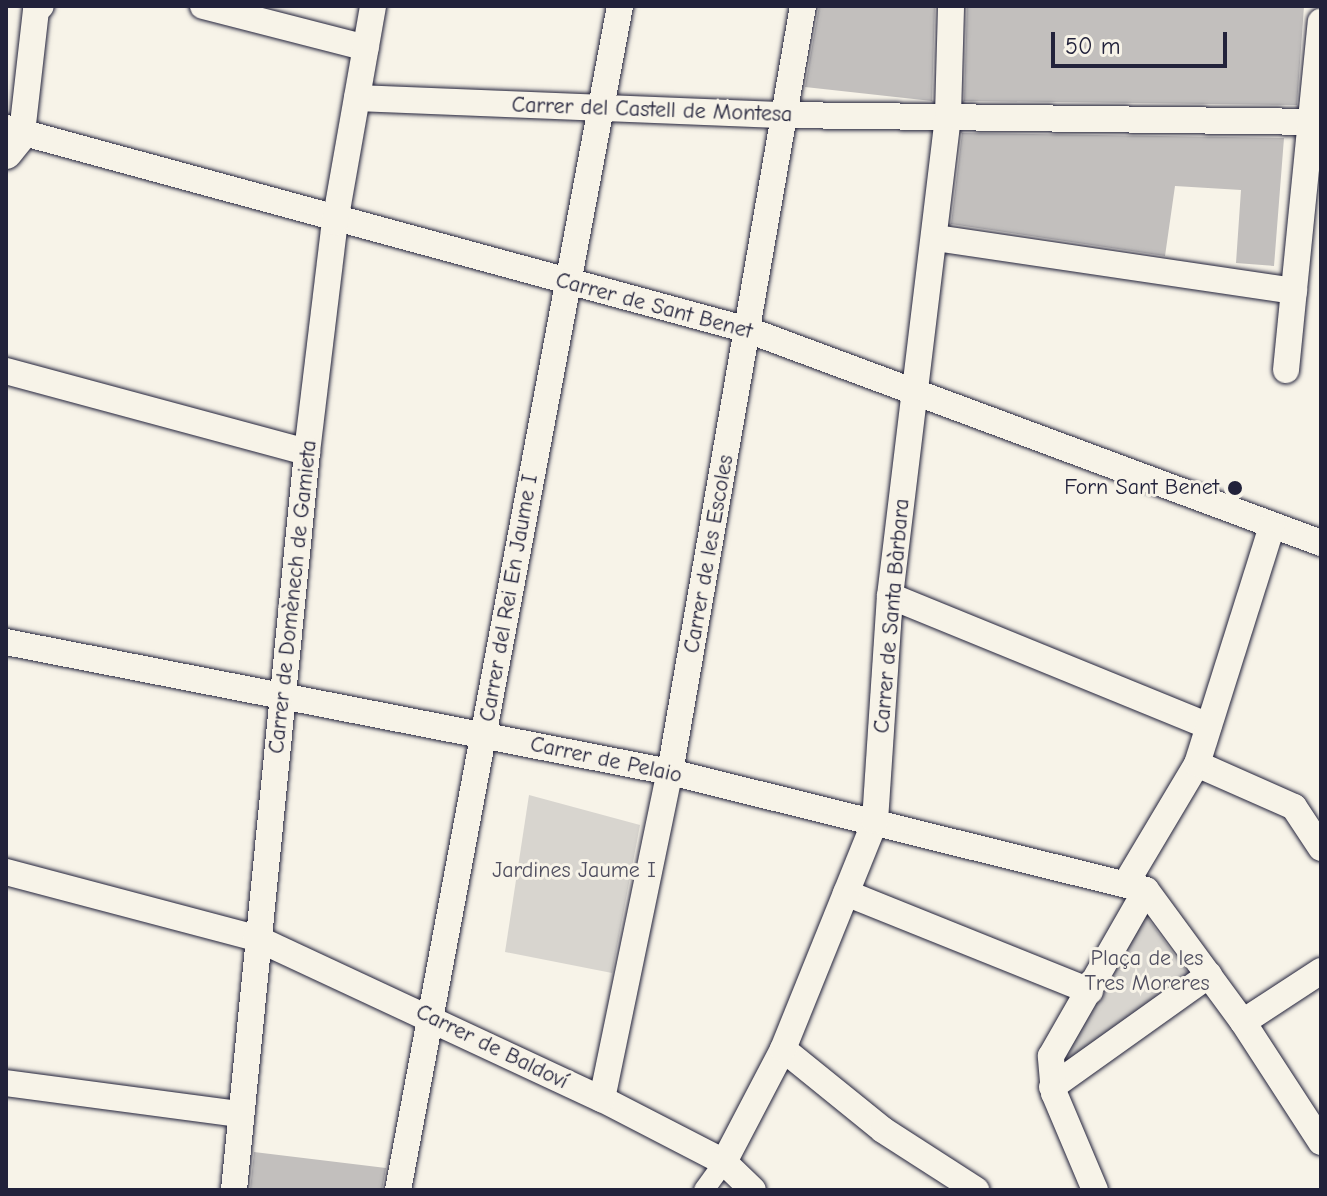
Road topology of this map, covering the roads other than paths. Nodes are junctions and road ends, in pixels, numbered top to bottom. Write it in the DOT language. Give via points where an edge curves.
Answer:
graph roads {
  1 [pos="41,6"];
  2 [pos="203,6"];
  3 [pos="373,6"];
  4 [pos="620,6"];
  5 [pos="803,6"];
  6 [pos="951,6"];
  7 [pos="1321,22"];
  8 [pos="366,48"];
  9 [pos="357,98"];
  10 [pos="603,109"];
  11 [pos="785,115"];
  12 [pos="948,115"];
  13 [pos="1317,122"];
  14 [pos="11,138"];
  15 [pos="335,222"];
  16 [pos="936,238"];
  17 [pos="567,284"];
  18 [pos="1294,291"];
  19 [pos="748,330"];
  20 [pos="1286,370"];
  21 [pos="6,371"];
  22 [pos="917,391"];
  23 [pos="307,452"];
  24 [pos="1272,526"];
  25 [pos="1321,543"];
  26 [pos="890,596"];
  27 [pos="6,642"];
  28 [pos="285,696"];
  29 [pos="1209,726"];
  30 [pos="484,734"];
  31 [pos="1197,764"];
  32 [pos="670,772"];
  33 [pos="875,821"];
  34 [pos="1321,848"];
  35 [pos="6,872"];
  36 [pos="1136,886"];
  37 [pos="846,893"];
  38 [pos="256,938"];
  39 [pos="1321,971"];
  40 [pos="1209,975"];
  41 [pos="1090,991"];
  42 [pos="434,1018"];
  43 [pos="1243,1022"];
  44 [pos="783,1049"];
  45 [pos="6,1083"];
  46 [pos="1052,1087"];
  47 [pos="602,1099"];
  48 [pos="238,1114"];
  49 [pos="1321,1142"];
  50 [pos="724,1162"];
  51 [pos="234,1190"];
  52 [pos="398,1190"];
  53 [pos="704,1190"];
  54 [pos="753,1190"];
  55 [pos="976,1190"];
  56 [pos="1095,1190"];
  1 -- 14 [label="street"];
  2 -- 8 [label="street"];
  3 -- 8 [label="street, Carrer de Domènech de Gamieta"];
  4 -- 10 [label="street, Carrer del Rei En Jaume I"];
  5 -- 11 [label="street, Carrer de les Escoles"];
  6 -- 12 [label="street, Carrer de Santa Bàrbara"];
  7 -- 13 [label="street"];
  8 -- 9 [label="street, Carrer de Domènech de Gamieta"];
  9 -- 10 [label="street, Carrer del Castell de Montesa"];
  9 -- 15 [label="street, Carrer de Domènech de Gamieta"];
  10 -- 11 [label="street, Carrer del Castell de Montesa"];
  10 -- 17 [label="street, Carrer del Rei En Jaume I"];
  11 -- 12 [label="street, Carrer del Castell de Montesa"];
  11 -- 19 [label="street, Carrer de les Escoles"];
  12 -- 13 [label="street, Carrer del Castell de Montesa"];
  12 -- 16 [label="street, Carrer de Santa Bàrbara"];
  13 -- 18 [label="street"];
  14 -- 15 [label="street, Carrer de Sant Benet"];
  15 -- 17 [label="street, Carrer de Sant Benet"];
  15 -- 23 [label="street, Carrer de Domènech de Gamieta"];
  16 -- 18 [label="street"];
  16 -- 22 [label="street, Carrer de Santa Bàrbara"];
  17 -- 19 [label="street, Carrer de Sant Benet"];
  17 -- 30 [label="street, Carrer del Rei En Jaume I"];
  18 -- 20 [label="street"];
  19 -- 22 [label="street, Carrer de Sant Benet"];
  19 -- 32 [label="street, Carrer de les Escoles"];
  21 -- 23 [label="street"];
  22 -- 24 [label="street, Carrer de Sant Benet"];
  22 -- 26 [label="street, Carrer de Santa Bàrbara"];
  23 -- 28 [label="street, Carrer de Domènech de Gamieta"];
  24 -- 25 [label="street, Carrer de Sant Benet"];
  24 -- 29 [label="street"];
  26 -- 29 [label="street"];
  26 -- 33 [label="street, Carrer de Santa Bàrbara"];
  27 -- 28 [label="street, Carrer de Pelaio"];
  28 -- 30 [label="street, Carrer de Pelaio"];
  28 -- 38 [label="street, Carrer de Domènech de Gamieta"];
  29 -- 31 [label="street"];
  30 -- 32 [label="street, Carrer de Pelaio"];
  30 -- 42 [label="street, Carrer del Rei En Jaume I"];
  31 -- 34 [label="street" via="1294,807"];
  31 -- 36 [label="street"];
  32 -- 33 [label="street, Carrer de Pelaio"];
  32 -- 47 [label="street, Carrer de les Escoles"];
  33 -- 36 [label="street, Carrer de Pelaio"];
  33 -- 37 [label="street, Carrer de Santa Bàrbara"];
  35 -- 38 [label="street, Carrer de Baldoví"];
  36 -- 40 [label="street"];
  36 -- 41 [label="street"];
  37 -- 41 [label="street"];
  37 -- 44 [label="street, Carrer de Santa Bàrbara"];
  38 -- 42 [label="street, Carrer de Baldoví"];
  38 -- 48 [label="street, Carrer de Domènech de Gamieta"];
  39 -- 43 [label="street"];
  40 -- 43 [label="street"];
  40 -- 46 [label="street"];
  41 -- 46 [label="street" via="1051,1056"];
  42 -- 47 [label="street, Carrer de Baldoví"];
  42 -- 52 [label="street, Carrer del Rei En Jaume I"];
  43 -- 49 [label="street"];
  44 -- 50 [label="street, Carrer de Santa Bàrbara"];
  44 -- 55 [label="street" via="883,1130"];
  45 -- 48 [label="street"];
  46 -- 56 [label="street"];
  47 -- 50 [label="street, Carrer de Baldoví"];
  48 -- 51 [label="street, Carrer de Domènech de Gamieta"];
  50 -- 53 [label="street, Carrer de Santa Bàrbara"];
  50 -- 54 [label="street, Carrer de Baldoví"];
}
